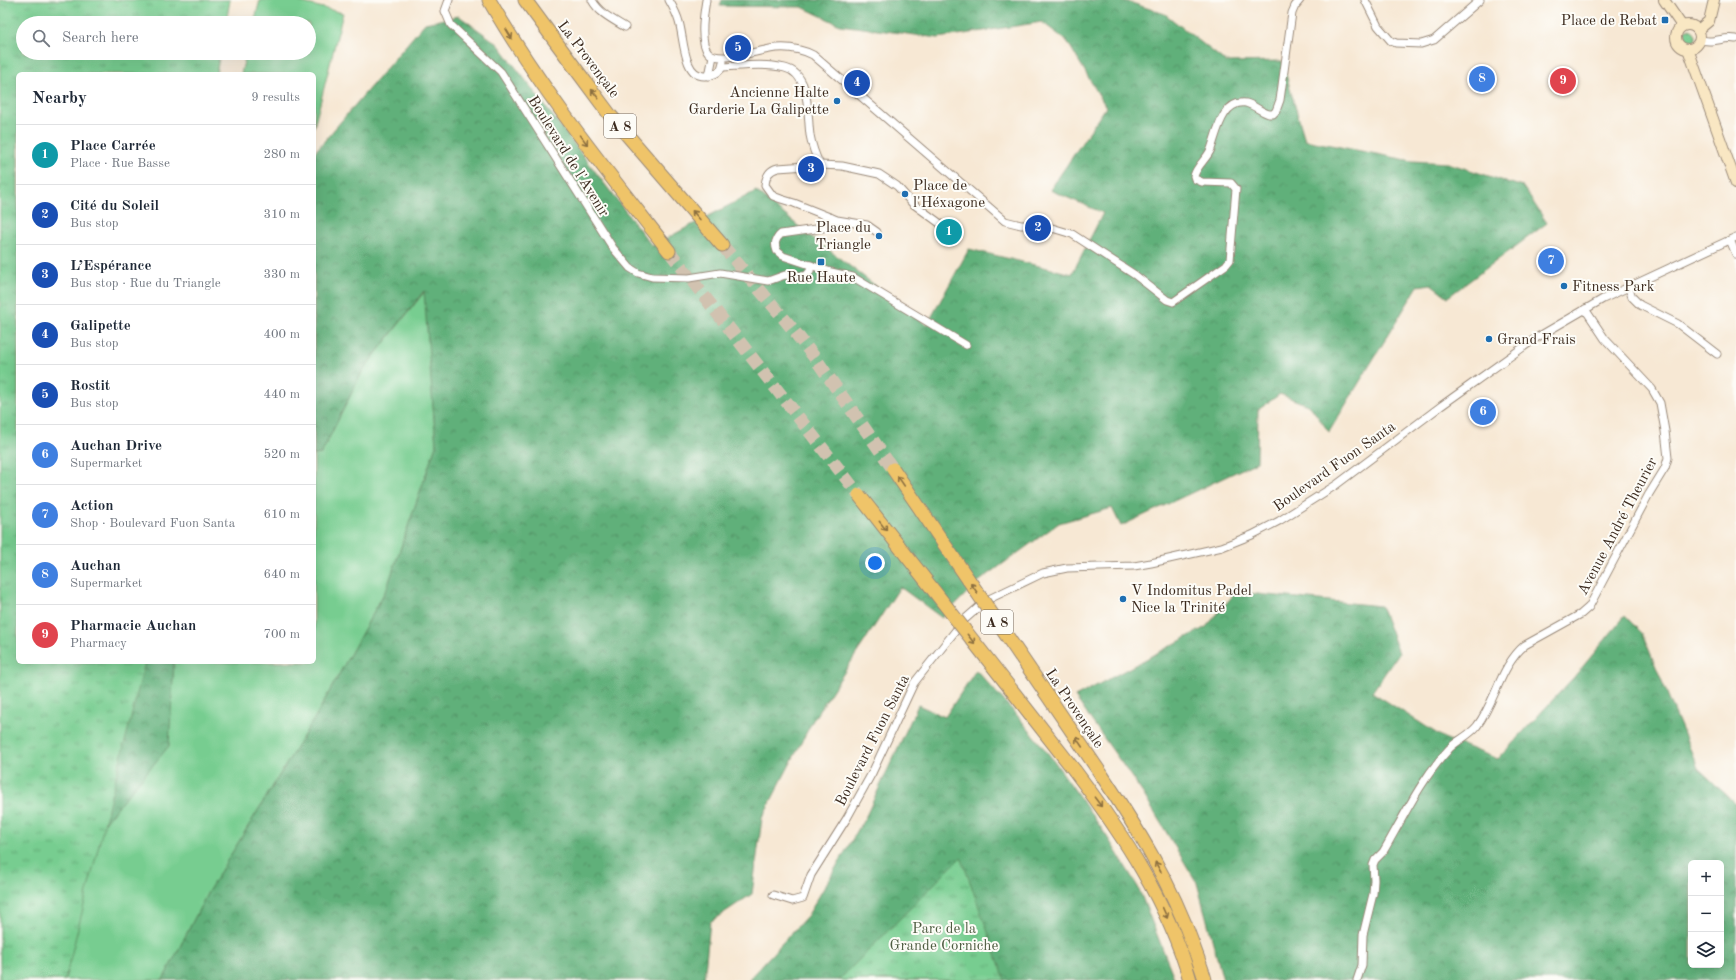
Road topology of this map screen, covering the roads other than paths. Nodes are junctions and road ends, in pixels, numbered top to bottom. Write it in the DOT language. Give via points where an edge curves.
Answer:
graph roads {
  1 [pos="449,0"];
  2 [pos="490,0"];
  3 [pos="525,0"];
  4 [pos="592,0"];
  5 [pos="669,0"];
  6 [pos="706,0"];
  7 [pos="1300,0"];
  8 [pos="1366,0"];
  9 [pos="1480,0"];
  10 [pos="1664,0"];
  11 [pos="1714,0"];
  12 [pos="1682,26"];
  13 [pos="624,27"];
  14 [pos="1699,34"];
  15 [pos="1736,39"];
  16 [pos="1688,49"];
  17 [pos="713,56"];
  18 [pos="723,58"];
  19 [pos="723,67"];
  20 [pos="709,76"];
  21 [pos="820,165"];
  22 [pos="1736,182"];
  23 [pos="832,218"];
  24 [pos="949,230"];
  25 [pos="877,232"];
  26 [pos="1734,238"];
  27 [pos="722,245"];
  28 [pos="669,251"];
  29 [pos="1736,254"];
  30 [pos="811,265"];
  31 [pos="1628,286"];
  32 [pos="1585,309"];
  33 [pos="966,345"];
  34 [pos="1717,354"];
  35 [pos="893,469"];
  36 [pos="859,495"];
  37 [pos="774,895"];
  38 [pos="1190,980"];
  39 [pos="1205,980"];
  40 [pos="1357,980"];
  1 -- 30 [label="street, Boulevard de l'Avenir" via="445,11 451,25 501,72 613,248 630,268 652,277 689,278 720,273 768,281 785,276 806,276"];
  2 -- 28 [label="highway, A 8, one-way" via="519,50 544,86"];
  27 -- 3 [label="highway, La Provençale / A 8, one-way" via="606,108"];
  4 -- 13 [label="street" via="601,12"];
  5 -- 20 [label="street" via="679,20 686,57 692,71 700,76"];
  6 -- 17 [label="street" via="704,42 708,52"];
  7 -- 18 [label="street" via="1292,13 1280,100 1276,111 1269,114 1246,103 1232,106 1220,122 1209,152 1194,176 1202,182 1231,183 1236,189 1230,260 1173,302 1072,234 1047,226 1005,221 813,55 796,48 777,48"];
  8 -- 9 [label="street" via="1378,26 1391,41 1421,44 1434,40"];
  10 -- 12 [label="main road"];
  11 -- 14 [label="main road" via="1709,21"];
  12 -- 14 [label="main road" via="1689,24"];
  12 -- 16 [label="main road" via="1676,32 1676,40 1680,47"];
  14 -- 15 [label="street" via="1711,42 1726,38"];
  14 -- 16 [label="main road" via="1696,46"];
  16 -- 22 [label="main road"];
  17 -- 18 [label="street"];
  17 -- 20 [label="street"];
  18 -- 19 [label="street"];
  19 -- 20 [label="street"];
  19 -- 21 [label="street" via="779,67 794,71 798,75 804,89 810,136"];
  21 -- 23 [label="street" via="772,170 765,185 772,196"];
  21 -- 24 [label="street" via="842,166 879,174 897,186 912,203"];
  23 -- 25 [label="street" via="867,225"];
  23 -- 30 [label="street" via="828,225 822,228 786,233 777,237 775,246 779,254"];
  26 -- 29 [label="street"];
  26 -- 31 [label="street, Boulevard Fuon Santa"];
  30 -- 33 [label="street" via="853,277"];
  31 -- 32 [label="street, Boulevard Fuon Santa"];
  31 -- 34 [label="street" via="1632,297 1640,305 1678,324"];
  32 -- 37 [label="street, Boulevard Fuon Santa" via="1536,338 1336,485 1252,535 1222,547 1151,563 1067,568 1043,573 987,600 964,620 914,683 872,773 811,875 803,898 792,901"];
  32 -- 40 [label="street, Avenue André Theurier" via="1605,339 1652,389 1660,403 1666,431 1666,468 1649,494 1589,607 1517,651 1476,726 1450,748 1432,771 1383,852 1375,860 1373,894 1363,935 1364,956"];
  39 -- 35 [label="highway, La Provençale / A 8, one-way, bridge" via="1186,924 1143,839"];
  36 -- 38 [label="highway, A 8, one-way, bridge" via="1103,809 1143,870 1173,930"];
}
